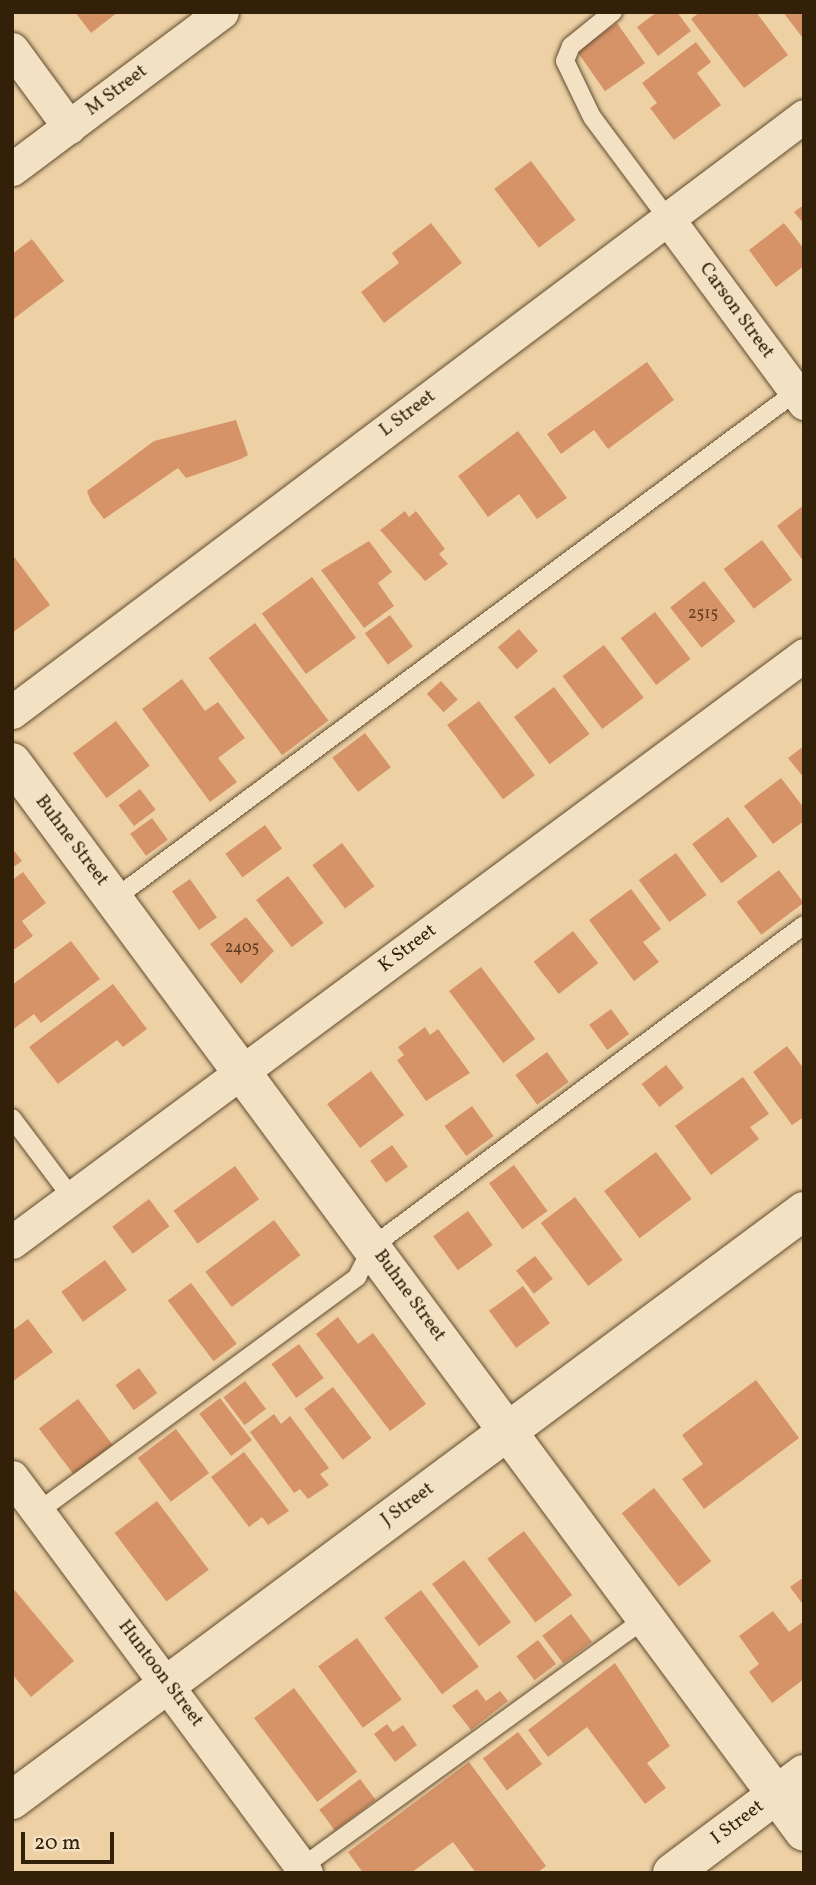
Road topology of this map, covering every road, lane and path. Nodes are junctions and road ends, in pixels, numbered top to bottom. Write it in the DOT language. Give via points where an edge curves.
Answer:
graph roads {
  1 [pos="222,12"];
  2 [pos="613,12"];
  3 [pos="12,49"];
  4 [pos="804,117"];
  5 [pos="69,127"];
  6 [pos="12,169"];
  7 [pos="668,219"];
  8 [pos="801,393"];
  9 [pos="804,655"];
  10 [pos="12,712"];
  11 [pos="12,762"];
  12 [pos="114,899"];
  13 [pos="804,925"];
  14 [pos="241,1072"];
  15 [pos="12,1118"];
  16 [pos="72,1198"];
  17 [pos="804,1211"];
  18 [pos="12,1242"];
  19 [pos="373,1246"];
  20 [pos="508,1431"];
  21 [pos="12,1477"];
  22 [pos="39,1511"];
  23 [pos="646,1618"];
  24 [pos="166,1683"];
  25 [pos="790,1784"];
  26 [pos="12,1800"];
  27 [pos="804,1832"];
  28 [pos="304,1870"];
  29 [pos="672,1873"];
  1 -- 5 [label="street, M Street"];
  2 -- 7 [label="lane" via="571,46 565,61 592,117"];
  3 -- 5 [label="street"];
  4 -- 7 [label="street, L Street"];
  5 -- 6 [label="street, M Street"];
  7 -- 8 [label="street, Carson Street"];
  7 -- 10 [label="street, L Street"];
  8 -- 12 [label="lane"];
  9 -- 14 [label="street, K Street"];
  11 -- 12 [label="street, Buhne Street"];
  12 -- 14 [label="street, Buhne Street"];
  13 -- 19 [label="lane"];
  14 -- 16 [label="street, K Street"];
  14 -- 19 [label="street, Buhne Street"];
  15 -- 16 [label="lane"];
  16 -- 18 [label="street, K Street"];
  17 -- 20 [label="street, J Street"];
  19 -- 20 [label="street, Buhne Street"];
  19 -- 22 [label="lane" via="357,1278"];
  20 -- 23 [label="street, Buhne Street"];
  20 -- 24 [label="street, J Street"];
  21 -- 22 [label="street, Huntoon Street"];
  22 -- 24 [label="street, Huntoon Street"];
  23 -- 25 [label="street, Buhne Street"];
  23 -- 28 [label="lane"];
  24 -- 26 [label="street, J Street"];
  24 -- 28 [label="street, Huntoon Street"];
  25 -- 27 [label="street, Buhne Street"];
  25 -- 29 [label="street, I Street"];
}
